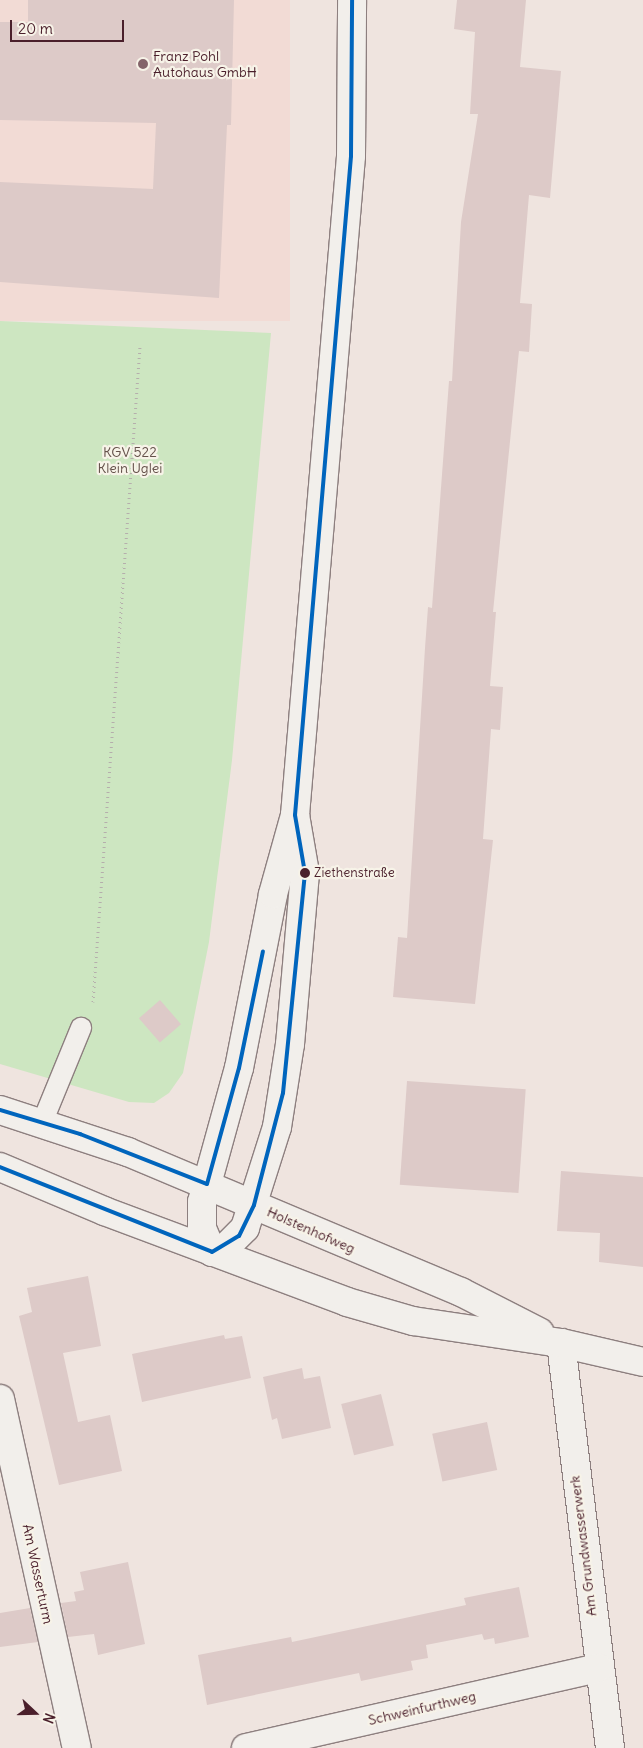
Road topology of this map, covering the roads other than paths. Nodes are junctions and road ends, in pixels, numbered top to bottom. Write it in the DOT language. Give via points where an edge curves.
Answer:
graph roads {
  1 [pos="352,0"];
  2 [pos="295,815"];
  3 [pos="81,1028"];
  4 [pos="0,1110"];
  5 [pos="42,1122"];
  6 [pos="0,1167"];
  7 [pos="207,1184"];
  8 [pos="254,1205"];
  9 [pos="212,1252"];
  10 [pos="561,1343"];
  11 [pos="643,1362"];
  12 [pos="0,1399"];
  13 [pos="598,1668"];
  14 [pos="77,1748"];
  15 [pos="246,1748"];
  16 [pos="610,1748"];
  1 -- 2 [label="street" via="351,156"];
  2 -- 7 [label="street" via="273,894 239,1068"];
  2 -- 8 [label="street" via="305,874 290,1044 277,1127"];
  3 -- 5 [label="lane"];
  4 -- 5 [label="street, Holstenhofweg"];
  5 -- 7 [label="street, Holstenhofweg"];
  6 -- 9 [label="street, Holstenhofweg"];
  7 -- 8 [label="street, Holstenhofweg"];
  7 -- 9 [label="street" via="200,1219"];
  8 -- 9 [label="street" via="239,1236"];
  8 -- 10 [label="street, Holstenhofweg" via="461,1292"];
  9 -- 10 [label="street, Holstenhofweg" via="347,1302 413,1321"];
  10 -- 11 [label="street, Holstenhofweg"];
  10 -- 13 [label="street, Am Grundwasserwerk"];
  12 -- 14 [label="street, Am Wasserturm"];
  13 -- 15 [label="street, Schweinfurthweg"];
  13 -- 16 [label="street, Am Grundwasserwerk"];
}
